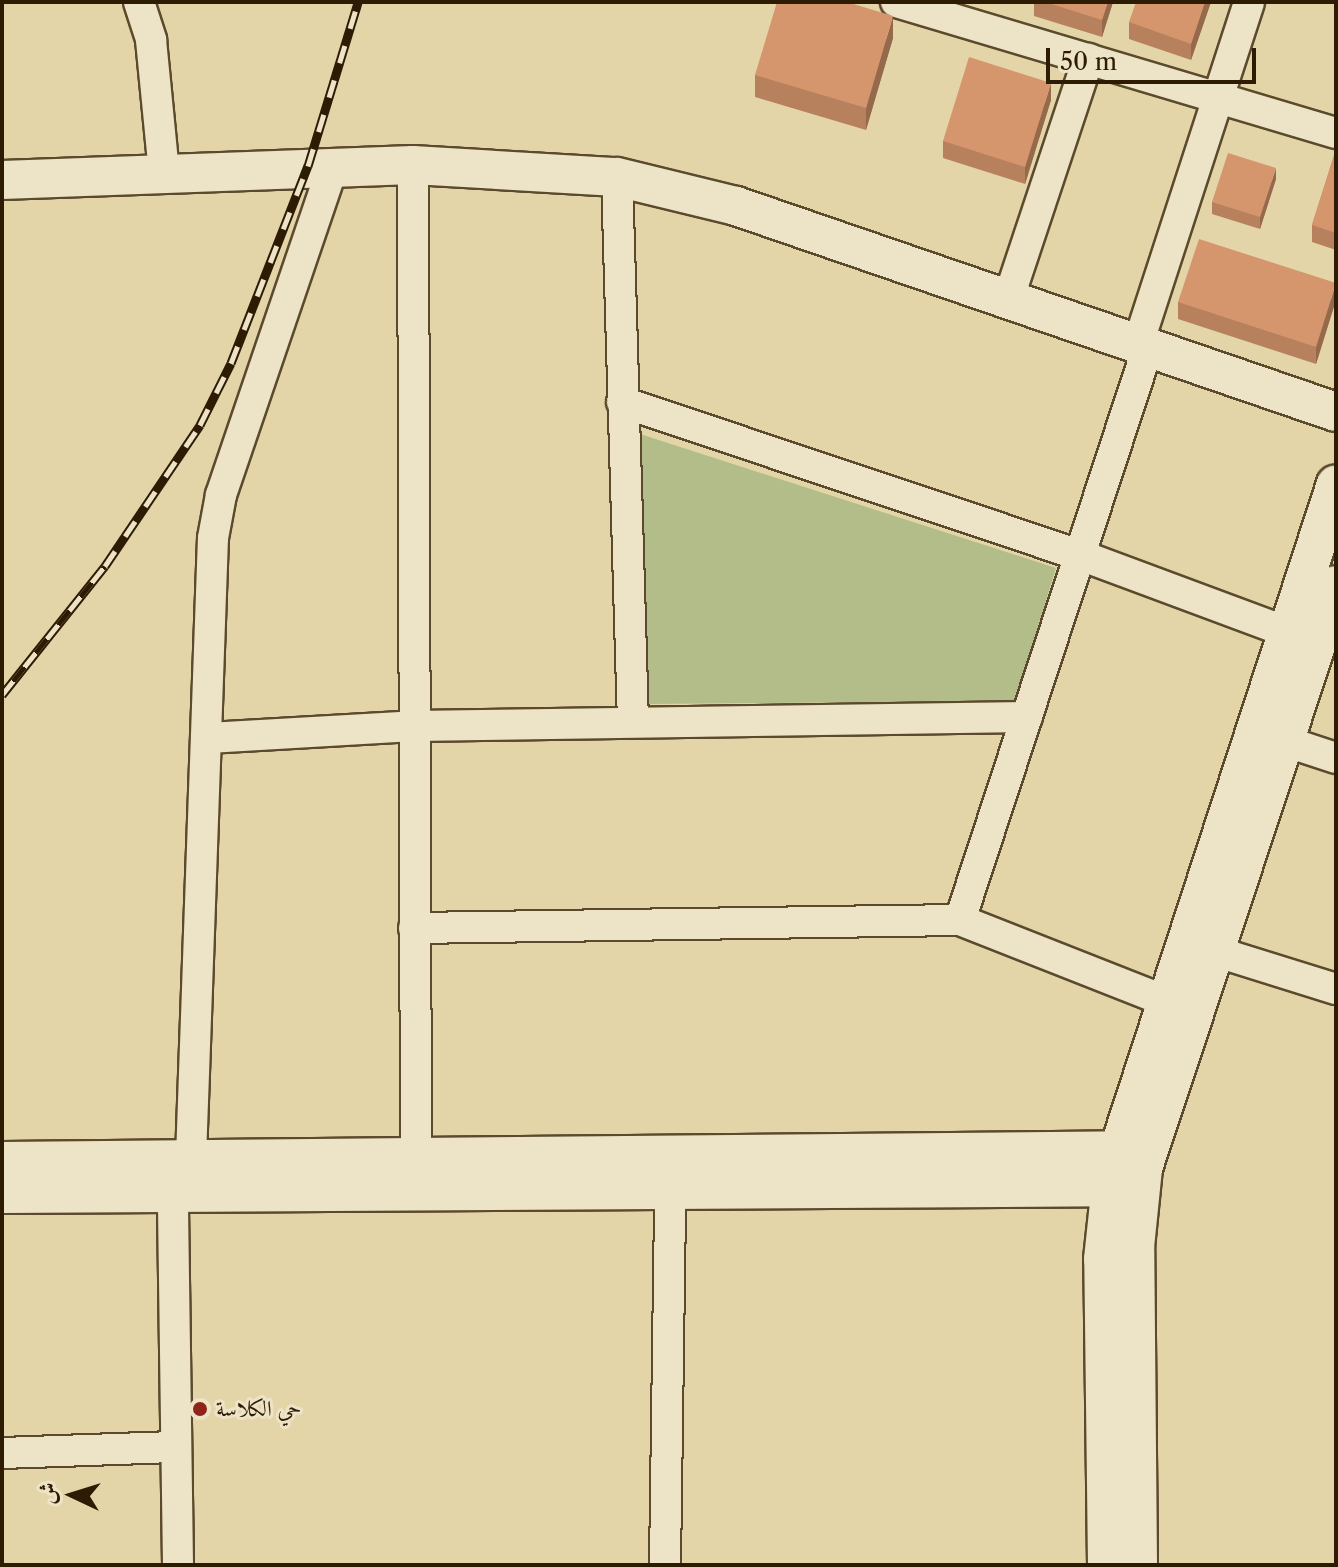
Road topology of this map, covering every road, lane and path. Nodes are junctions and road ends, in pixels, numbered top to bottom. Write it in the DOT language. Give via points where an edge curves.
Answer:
graph roads {
  1 [pos="139,2"];
  2 [pos="896,2"];
  3 [pos="1249,2"];
  4 [pos="1088,59"];
  5 [pos="1218,98"];
  6 [pos="1336,133"];
  7 [pos="413,165"];
  8 [pos="333,166"];
  9 [pos="164,172"];
  10 [pos="617,177"];
  11 [pos="2,180"];
  12 [pos="1009,297"];
  13 [pos="1144,342"];
  14 [pos="622,402"];
  15 [pos="1336,412"];
  16 [pos="1335,493"];
  17 [pos="1080,555"];
  18 [pos="1336,585"];
  19 [pos="1287,632"];
  20 [pos="1027,717"];
  21 [pos="633,721"];
  22 [pos="414,726"];
  23 [pos="208,738"];
  24 [pos="1284,741"];
  25 [pos="1336,758"];
  26 [pos="960,920"];
  27 [pos="414,928"];
  28 [pos="1214,951"];
  29 [pos="1336,989"];
  30 [pos="1166,1001"];
  31 [pos="416,1156"];
  32 [pos="191,1158"];
  33 [pos="2,1161"];
  34 [pos="1128,1168"];
  35 [pos="670,1189"];
  36 [pos="173,1191"];
  37 [pos="2,1194"];
  38 [pos="174,1447"];
  39 [pos="2,1453"];
  40 [pos="178,1565"];
  41 [pos="665,1565"];
  42 [pos="1107,1565"];
  43 [pos="1138,1565"];
  1 -- 9 [label="street" via="151,40"];
  2 -- 4 [label="street"];
  3 -- 5 [label="street"];
  4 -- 5 [label="street"];
  4 -- 12 [label="street"];
  5 -- 6 [label="street"];
  5 -- 13 [label="street"];
  7 -- 8 [label="street"];
  7 -- 10 [label="street"];
  7 -- 22 [label="street"];
  8 -- 9 [label="street"];
  8 -- 23 [label="street" via="216,517"];
  9 -- 11 [label="street"];
  10 -- 12 [label="street" via="694,193"];
  10 -- 14 [label="street"];
  12 -- 13 [label="street"];
  13 -- 15 [label="street"];
  13 -- 17 [label="street"];
  14 -- 17 [label="street"];
  14 -- 21 [label="street"];
  16 -- 19 [label="street"];
  17 -- 19 [label="street"];
  17 -- 20 [label="street"];
  18 -- 24 [label="street"];
  19 -- 30 [label="street"];
  20 -- 21 [label="street"];
  20 -- 26 [label="street"];
  21 -- 22 [label="street"];
  22 -- 23 [label="street"];
  22 -- 27 [label="street"];
  23 -- 32 [label="street"];
  24 -- 25 [label="street"];
  24 -- 28 [label="street"];
  26 -- 27 [label="street"];
  26 -- 30 [label="street"];
  27 -- 31 [label="street"];
  28 -- 29 [label="street"];
  28 -- 34 [label="street"];
  30 -- 34 [label="street"];
  31 -- 32 [label="street"];
  31 -- 34 [label="street"];
  32 -- 33 [label="street"];
  32 -- 36 [label="street"];
  34 -- 35 [label="street"];
  34 -- 42 [label="street" via="1103,1259"];
  34 -- 43 [label="street"];
  35 -- 36 [label="street"];
  35 -- 41 [label="street"];
  36 -- 37 [label="street"];
  36 -- 38 [label="street"];
  38 -- 39 [label="street"];
  38 -- 40 [label="street"];
}
